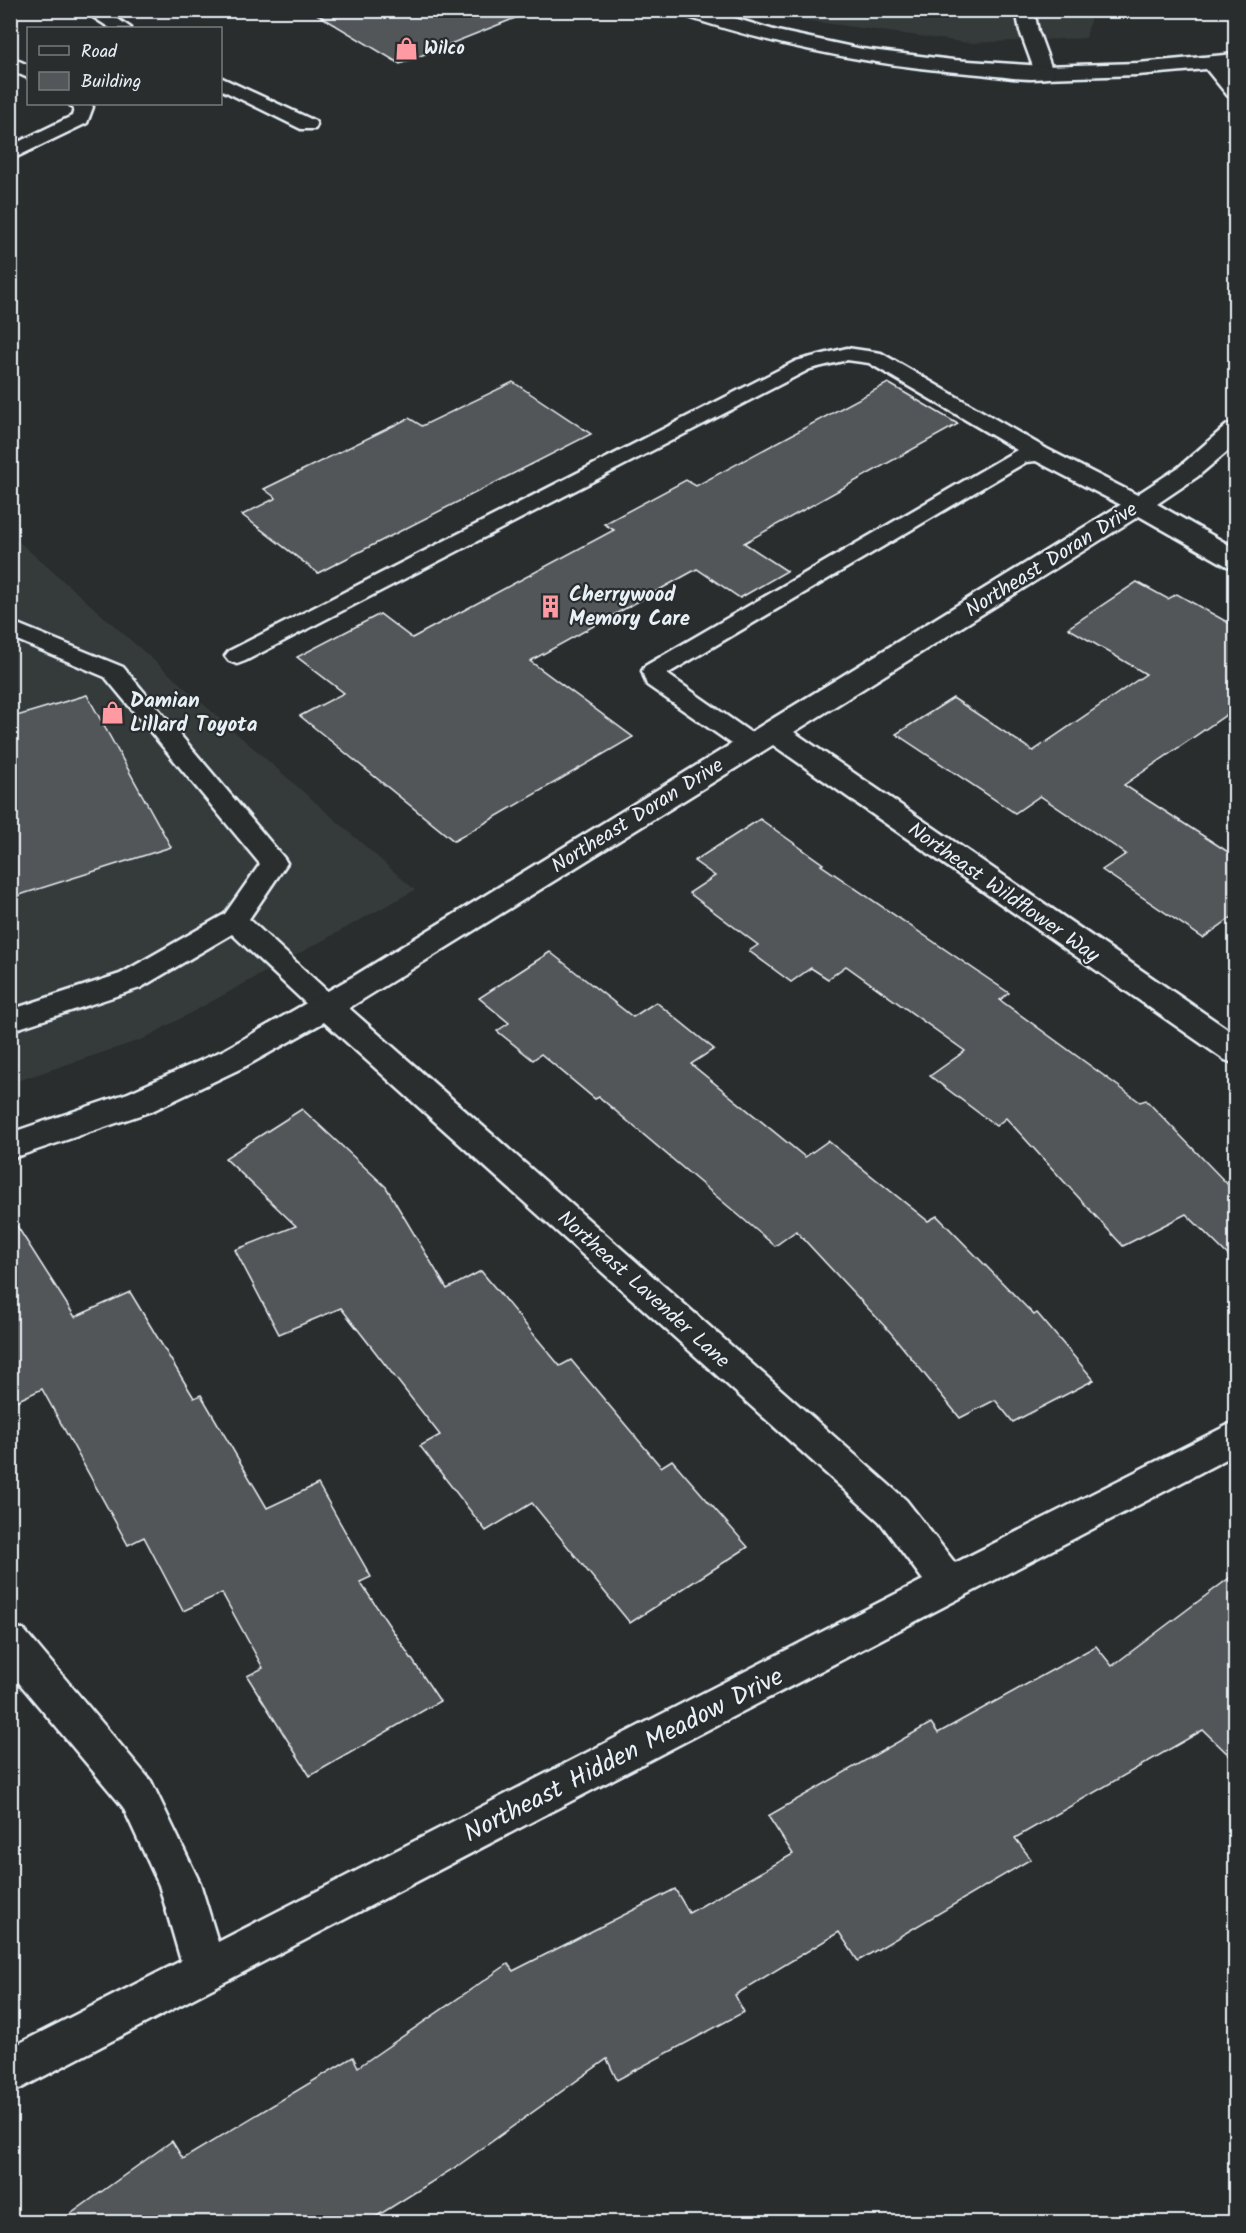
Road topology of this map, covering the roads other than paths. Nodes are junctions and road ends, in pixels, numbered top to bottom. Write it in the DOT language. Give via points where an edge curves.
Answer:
graph roads {
  1 [pos="91,10"];
  2 [pos="686,10"];
  3 [pos="1025,10"];
  4 [pos="120,27"];
  5 [pos="1236,60"];
  6 [pos="10,62"];
  7 [pos="1212,63"];
  8 [pos="27,72"];
  9 [pos="1044,72"];
  10 [pos="222,83"];
  11 [pos="1236,92"];
  12 [pos="80,105"];
  13 [pos="308,124"];
  14 [pos="10,154"];
  15 [pos="1236,430"];
  16 [pos="1038,454"];
  17 [pos="1139,504"];
  18 [pos="1236,560"];
  19 [pos="10,628"];
  20 [pos="237,656"];
  21 [pos="762,738"];
  22 [pos="234,921"];
  23 [pos="326,1006"];
  24 [pos="10,1021"];
  25 [pos="1236,1052"];
  26 [pos="10,1146"];
  27 [pos="1236,1436"];
  28 [pos="949,1585"];
  29 [pos="10,1642"];
  30 [pos="205,1971"];
  31 [pos="10,2072"];
  1 -- 4 [label="lane"];
  2 -- 9 [label="street" via="823,49 967,69"];
  3 -- 9 [label="lane"];
  5 -- 7 [label="street"];
  6 -- 8 [label="lane"];
  7 -- 9 [label="street"];
  7 -- 11 [label="street"];
  10 -- 13 [label="lane"];
  12 -- 14 [label="lane" via="84,107 80,119"];
  15 -- 17 [label="street, Northeast Doran Drive" via="1188,472"];
  16 -- 17 [label="lane"];
  16 -- 20 [label="lane" via="873,357 847,354 803,365"];
  16 -- 21 [label="lane" via="1020,456 654,670 656,679"];
  17 -- 18 [label="street"];
  17 -- 21 [label="street, Northeast Doran Drive"];
  19 -- 22 [label="lane" via="114,672 274,863"];
  21 -- 23 [label="street, Northeast Doran Drive"];
  21 -- 25 [label="street, Northeast Wildflower Way"];
  22 -- 23 [label="lane"];
  22 -- 24 [label="lane" via="130,981"];
  23 -- 26 [label="street, Northeast Doran Drive" via="235,1058 140,1102"];
  23 -- 28 [label="street, Northeast Lavender Lane" via="893,1511"];
  27 -- 28 [label="street, Northeast Hidden Meadow Drive"];
  28 -- 30 [label="street, Northeast Hidden Meadow Drive"];
  29 -- 30 [label="street" via="137,1794 179,1883"];
  30 -- 31 [label="street, Northeast Hidden Meadow Drive"];
}
